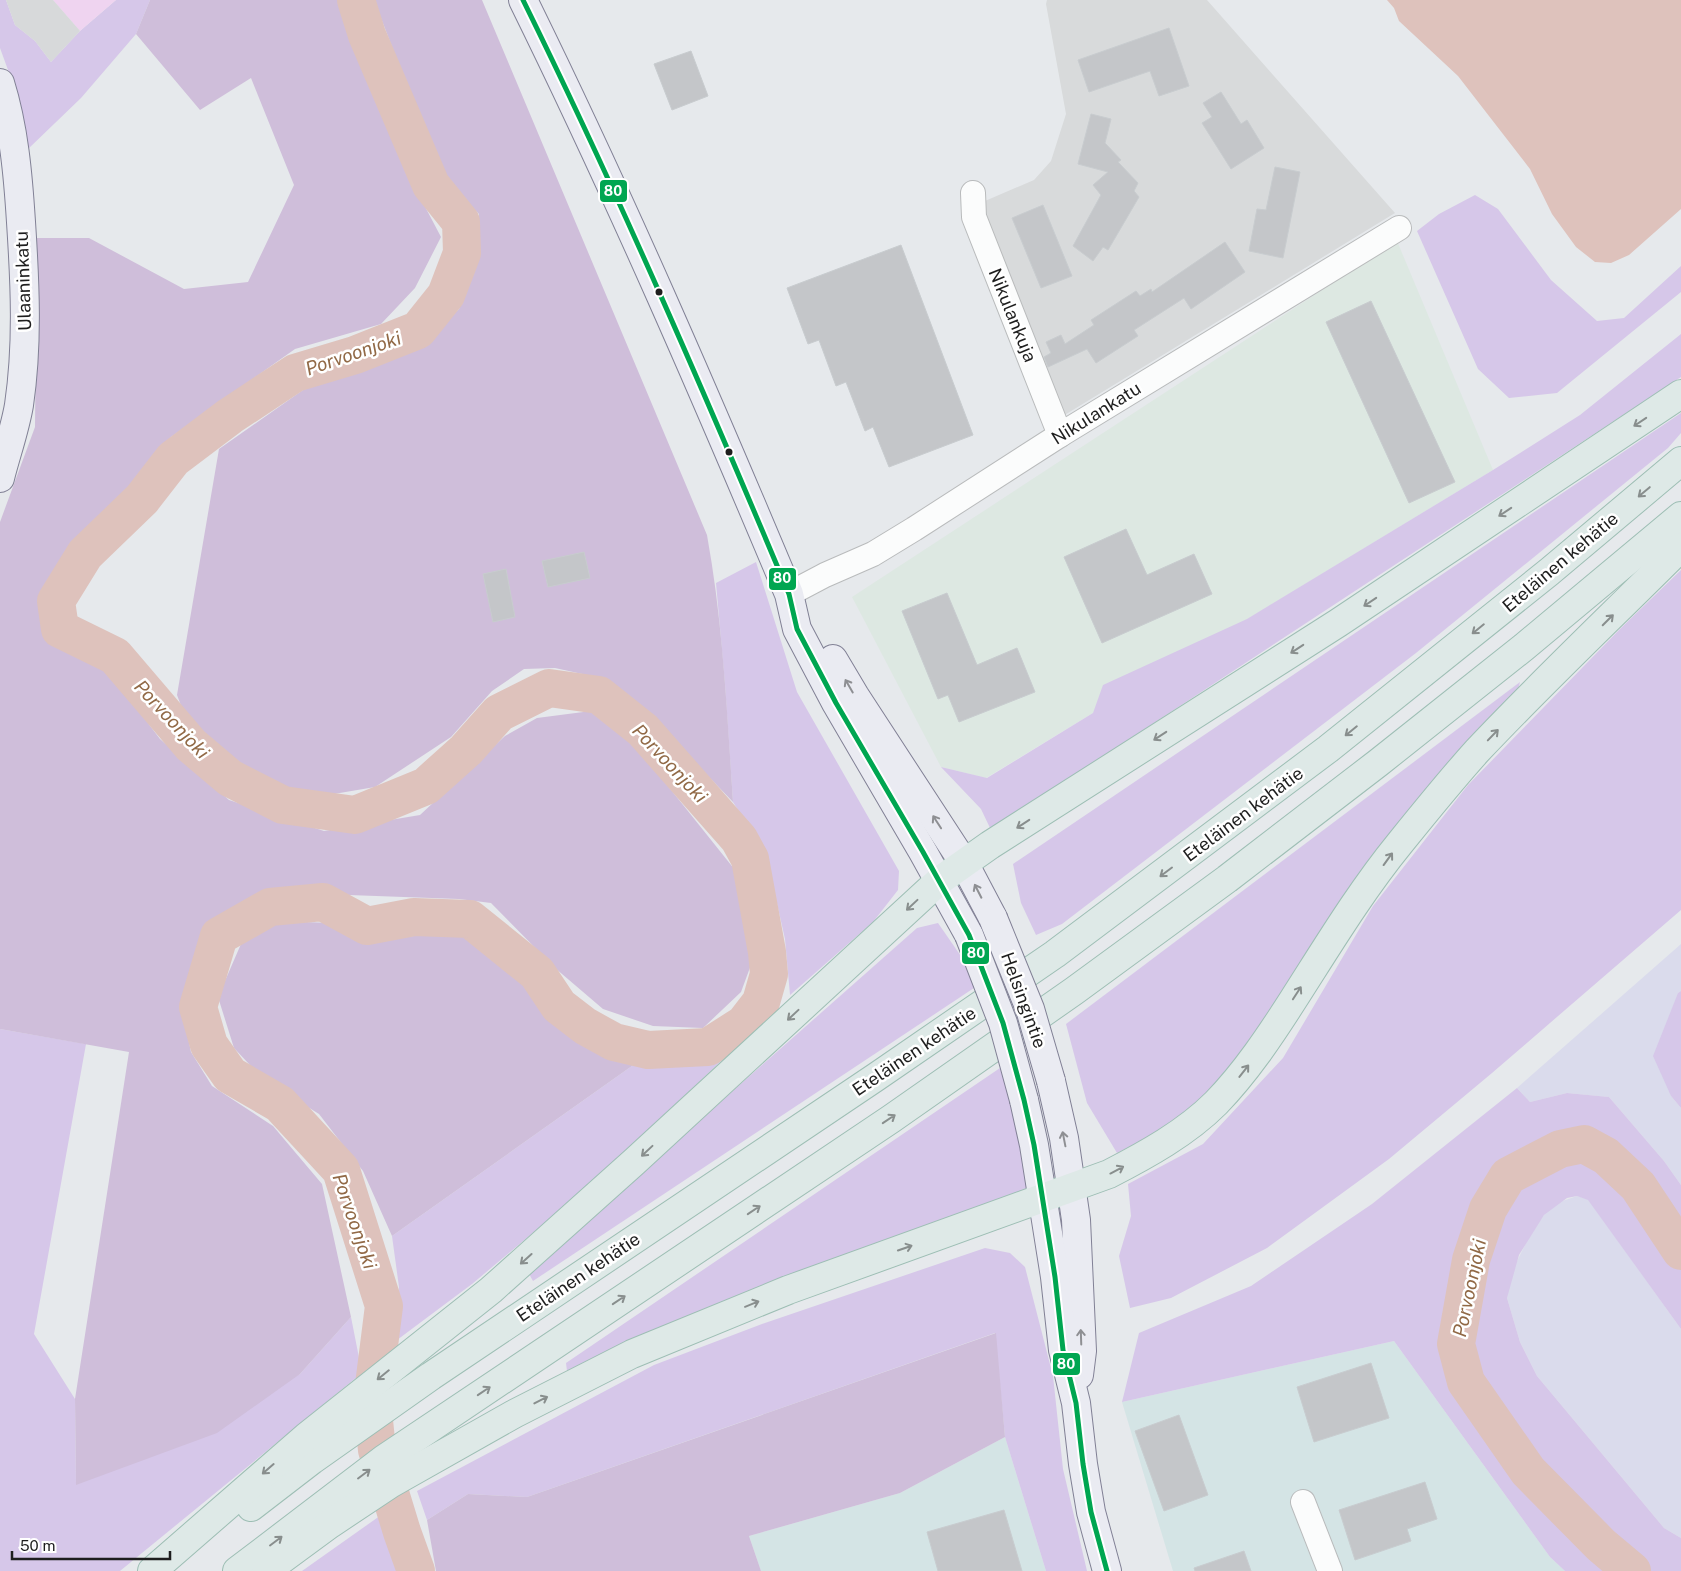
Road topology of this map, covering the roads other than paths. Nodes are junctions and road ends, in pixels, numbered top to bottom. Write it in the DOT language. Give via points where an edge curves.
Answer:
graph roads {
  1 [pos="524,0"];
  2 [pos="0,83"];
  3 [pos="973,193"];
  4 [pos="1399,228"];
  5 [pos="1681,394"];
  6 [pos="1060,435"];
  7 [pos="1681,461"];
  8 [pos="0,478"];
  9 [pos="1681,516"];
  10 [pos="1681,547"];
  11 [pos="789,594"];
  12 [pos="964,863"];
  13 [pos="939,881"];
  14 [pos="1071,1187"];
  15 [pos="1042,1197"];
  16 [pos="1076,1403"];
  17 [pos="309,1449"];
  18 [pos="1303,1502"];
  19 [pos="328,1513"];
  20 [pos="152,1571"];
  21 [pos="170,1571"];
  22 [pos="237,1571"];
  23 [pos="266,1571"];
  24 [pos="1107,1571"];
  25 [pos="1330,1571"];
  1 -- 11 [label="main road, Helsingintie" via="579,114"];
  2 -- 8 [label="main road, Ulaaninkatu" via="9,110 17,170 25,344 19,406"];
  3 -- 6 [label="street, Nikulankuja" via="974,217"];
  4 -- 6 [label="street, Nikulankatu"];
  5 -- 12 [label="highway, one-way" via="1338,622"];
  6 -- 11 [label="street, Nikulankatu" via="872,554"];
  7 -- 17 [label="highway, Eteläinen kehätie, one-way" via="1549,572 1328,749 1055,954 431,1376"];
  19 -- 9 [label="highway, one-way" via="384,1460 898,1113 1074,991 1227,879 1524,647"];
  14 -- 10 [label="highway, one-way" via="1109,1174 1131,1162 1184,1129 1215,1104 1248,1067 1364,893 1438,796 1526,700"];
  12 -- 11 [label="main road, Helsingintie, one-way" via="854,696 811,622"];
  11 -- 13 [label="main road, Helsingintie" via="801,637"];
  12 -- 13 [label="highway"];
  14 -- 12 [label="main road, Helsingintie, one-way, bridge" via="1051,1081 1030,1009 993,918"];
  13 -- 15 [label="main road, Helsingintie, bridge" via="969,935 1003,1023 1024,1100"];
  13 -- 17 [label="highway, one-way" via="682,1118 491,1290 421,1345"];
  14 -- 15 [label="highway"];
  16 -- 14 [label="main road, Helsingintie, one-way" via="1082,1351 1076,1220"];
  15 -- 16 [label="main road, Helsingintie" via="1063,1350"];
  19 -- 15 [label="highway, one-way" via="390,1484 514,1414 616,1362 690,1329"];
  16 -- 24 [label="main road, Helsingintie" via="1083,1464"];
  17 -- 20 [label="highway, one-way"];
  17 -- 21 [label="highway, Eteläinen kehätie"];
  18 -- 25 [label="street"];
  22 -- 19 [label="highway, one-way"];
  19 -- 23 [label="highway"];
}
